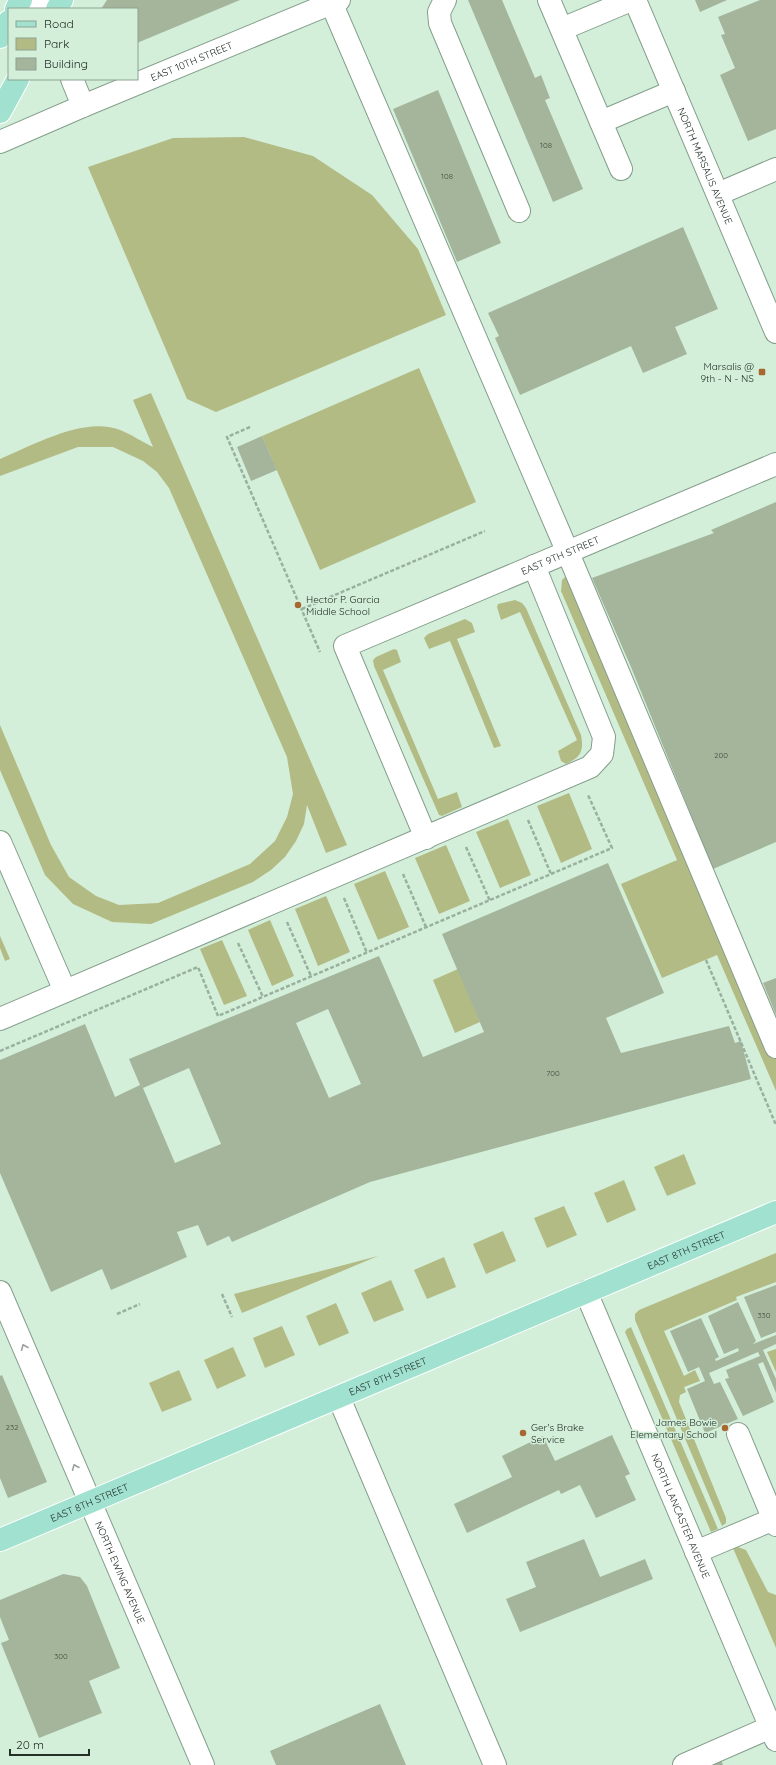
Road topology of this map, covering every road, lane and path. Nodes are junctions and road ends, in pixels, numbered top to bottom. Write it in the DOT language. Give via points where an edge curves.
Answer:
graph roads {
  1 [pos="445,0"];
  2 [pos="549,0"];
  3 [pos="631,0"];
  4 [pos="635,0"];
  5 [pos="333,1"];
  6 [pos="8,23"];
  7 [pos="562,29"];
  8 [pos="0,37"];
  9 [pos="17,80"];
  10 [pos="72,80"];
  11 [pos="674,91"];
  12 [pos="83,106"];
  13 [pos="0,112"];
  14 [pos="601,122"];
  15 [pos="0,142"];
  16 [pos="621,169"];
  17 [pos="776,169"];
  18 [pos="718,194"];
  19 [pos="519,211"];
  20 [pos="776,332"];
  21 [pos="250,427"];
  22 [pos="776,464"];
  23 [pos="485,531"];
  24 [pos="568,553"];
  25 [pos="534,566"];
  26 [pos="302,610"];
  27 [pos="320,653"];
  28 [pos="578,772"];
  29 [pos="518,798"];
  30 [pos="456,825"];
  31 [pos="426,838"];
  32 [pos="0,842"];
  33 [pos="394,852"];
  34 [pos="551,874"];
  35 [pos="334,877"];
  36 [pos="278,901"];
  37 [pos="490,901"];
  38 [pos="229,922"];
  39 [pos="426,928"];
  40 [pos="367,953"];
  41 [pos="706,960"];
  42 [pos="311,976"];
  43 [pos="65,991"];
  44 [pos="263,997"];
  45 [pos="0,1019"];
  46 [pos="776,1047"];
  47 [pos="0,1051"];
  48 [pos="776,1125"];
  49 [pos="776,1212"];
  50 [pos="0,1292"];
  51 [pos="586,1292"];
  52 [pos="222,1294"];
  53 [pos="140,1304"];
  54 [pos="117,1314"];
  55 [pos="232,1317"];
  56 [pos="339,1398"];
  57 [pos="738,1434"];
  58 [pos="90,1503"];
  59 [pos="775,1522"];
  60 [pos="0,1540"];
  61 [pos="696,1552"];
  62 [pos="773,1733"];
  63 [pos="203,1765"];
  64 [pos="495,1765"];
  65 [pos="684,1765"];
  1 -- 19 [label="street" via="439,12 440,23"];
  2 -- 7 [label="street"];
  3 -- 7 [label="street"];
  4 -- 11 [label="street, NORTH MARSALIS AVENUE"];
  5 -- 12 [label="street, EAST 10TH STREET"];
  5 -- 24 [label="street"];
  6 -- 8 [label="main road"];
  7 -- 14 [label="street"];
  9 -- 13 [label="main road"];
  10 -- 12 [label="street"];
  11 -- 14 [label="street"];
  11 -- 18 [label="street, NORTH MARSALIS AVENUE"];
  12 -- 15 [label="street, EAST 10TH STREET"];
  14 -- 16 [label="street"];
  17 -- 18 [label="street"];
  18 -- 20 [label="street, NORTH MARSALIS AVENUE"];
  21 -- 26 [label="path" via="227,437"];
  22 -- 24 [label="street, EAST 9TH STREET"];
  23 -- 26 [label="path"];
  24 -- 25 [label="street, EAST 9TH STREET"];
  24 -- 46 [label="street"];
  25 -- 28 [label="street" via="604,737 602,754 590,767"];
  25 -- 31 [label="street, EAST 9TH STREET" via="345,646"];
  26 -- 27 [label="path"];
  28 -- 29 [label="street"];
  28 -- 34 [label="path" via="612,848"];
  29 -- 30 [label="street"];
  29 -- 34 [label="path"];
  30 -- 31 [label="street"];
  30 -- 37 [label="path"];
  31 -- 33 [label="street"];
  32 -- 43 [label="street"];
  33 -- 35 [label="street"];
  33 -- 39 [label="path"];
  34 -- 37 [label="path"];
  35 -- 36 [label="street"];
  35 -- 40 [label="path"];
  36 -- 38 [label="street"];
  36 -- 42 [label="path"];
  37 -- 39 [label="path"];
  38 -- 43 [label="street"];
  38 -- 44 [label="path"];
  39 -- 40 [label="path"];
  40 -- 42 [label="path"];
  41 -- 48 [label="path"];
  42 -- 44 [label="path"];
  43 -- 45 [label="street"];
  44 -- 47 [label="path" via="218,1016 198,967"];
  49 -- 51 [label="main road, EAST 8TH STREET"];
  58 -- 50 [label="street, NORTH EWING AVENUE, one-way"];
  51 -- 56 [label="main road, EAST 8TH STREET"];
  51 -- 61 [label="street, NORTH LANCASTER AVENUE"];
  52 -- 55 [label="path"];
  53 -- 54 [label="path"];
  56 -- 58 [label="main road, EAST 8TH STREET"];
  56 -- 64 [label="street"];
  57 -- 59 [label="street"];
  58 -- 60 [label="main road, EAST 8TH STREET"];
  58 -- 63 [label="street, NORTH EWING AVENUE"];
  59 -- 61 [label="street"];
  61 -- 62 [label="street, NORTH LANCASTER AVENUE"];
  62 -- 65 [label="street"];
}
